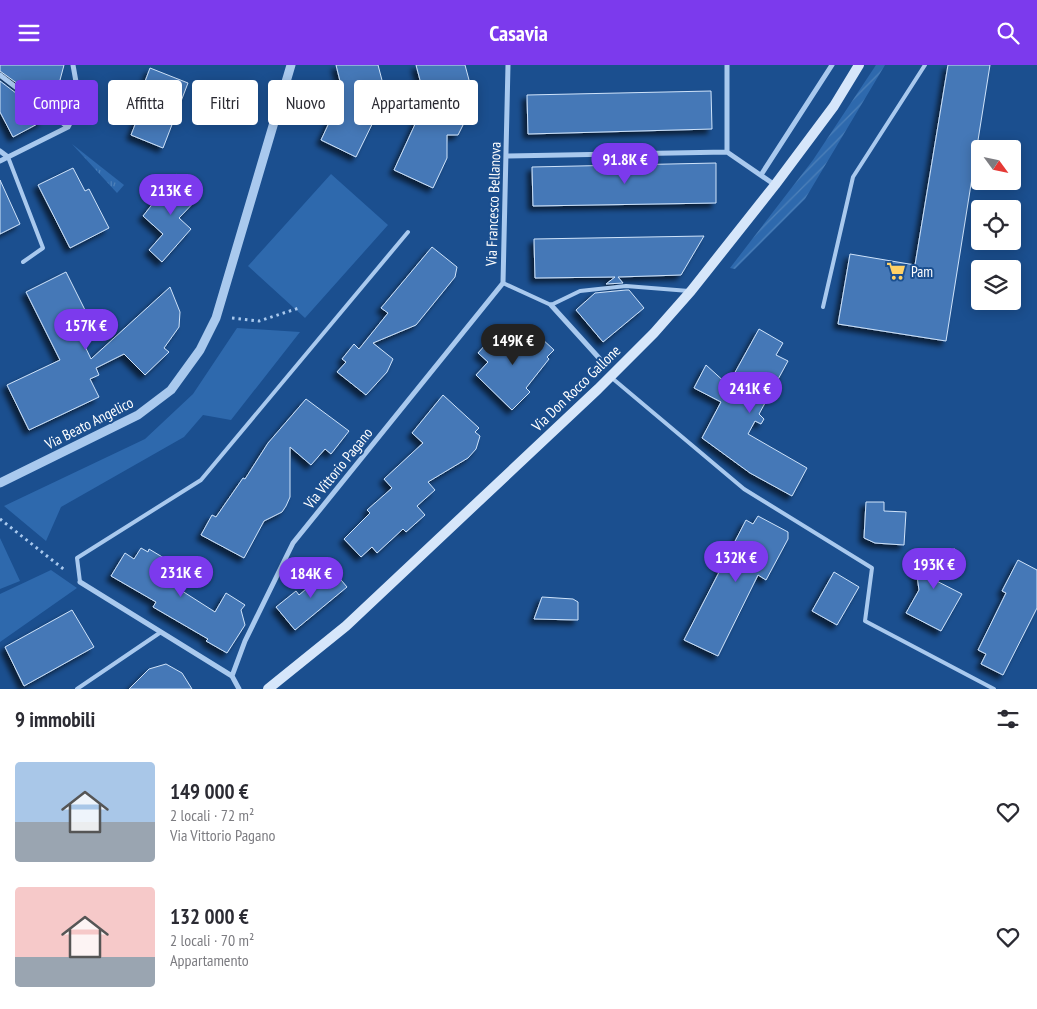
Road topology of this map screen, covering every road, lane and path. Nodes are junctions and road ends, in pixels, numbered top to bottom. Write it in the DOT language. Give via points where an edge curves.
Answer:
graph roads {
  1 [pos="73,65"];
  2 [pos="291,65"];
  3 [pos="508,65"];
  4 [pos="727,65"];
  5 [pos="832,65"];
  6 [pos="859,65"];
  7 [pos="925,65"];
  8 [pos="0,75"];
  9 [pos="68,127"];
  10 [pos="0,151"];
  11 [pos="728,152"];
  12 [pos="508,156"];
  13 [pos="8,157"];
  14 [pos="0,161"];
  15 [pos="761,175"];
  16 [pos="775,185"];
  17 [pos="408,232"];
  18 [pos="22,262"];
  19 [pos="503,283"];
  20 [pos="691,291"];
  21 [pos="551,305"];
  22 [pos="823,307"];
  23 [pos="299,308"];
  24 [pos="229,317"];
  25 [pos="599,358"];
  26 [pos="611,376"];
  27 [pos="0,483"];
  28 [pos="0,519"];
  29 [pos="80,582"];
  30 [pos="161,632"];
  31 [pos="232,676"];
  32 [pos="77,689"];
  33 [pos="239,689"];
  34 [pos="268,689"];
  35 [pos="994,689"];
  1 -- 9 [label="street" via="80,103"];
  2 -- 27 [label="street, Via Beato Angelico" via="216,318 200,350 171,390 138,415"];
  3 -- 12 [label="street, Via Francesco Bellanova"];
  4 -- 11 [label="street"];
  5 -- 15 [label="street"];
  6 -- 16 [label="main road, Via Don Rocco Gallone" via="834,106"];
  7 -- 22 [label="lane" via="853,177"];
  8 -- 9 [label="street"];
  9 -- 13 [label="street"];
  10 -- 13 [label="street"];
  11 -- 12 [label="street"];
  11 -- 15 [label="street"];
  12 -- 19 [label="street, Via Francesco Bellanova"];
  13 -- 14 [label="street"];
  13 -- 18 [label="lane" via="43,249"];
  15 -- 16 [label="street"];
  16 -- 20 [label="main road, Via Don Rocco Gallone"];
  17 -- 29 [label="lane" via="202,480 77,558"];
  19 -- 21 [label="lane"];
  19 -- 31 [label="street, Via Vittorio Pagano" via="293,543 244,641"];
  20 -- 21 [label="lane" via="626,286 580,291"];
  20 -- 26 [label="main road, Via Don Rocco Gallone"];
  21 -- 25 [label="street"];
  23 -- 24 [label="path" via="258,321"];
  26 -- 34 [label="main road, Via Don Rocco Gallone" via="346,626"];
  26 -- 35 [label="lane" via="744,489 872,568 865,621"];
  28 -- 29 [label="path"];
  29 -- 30 [label="street"];
  30 -- 31 [label="street"];
  30 -- 32 [label="lane"];
  31 -- 33 [label="street"];
}
